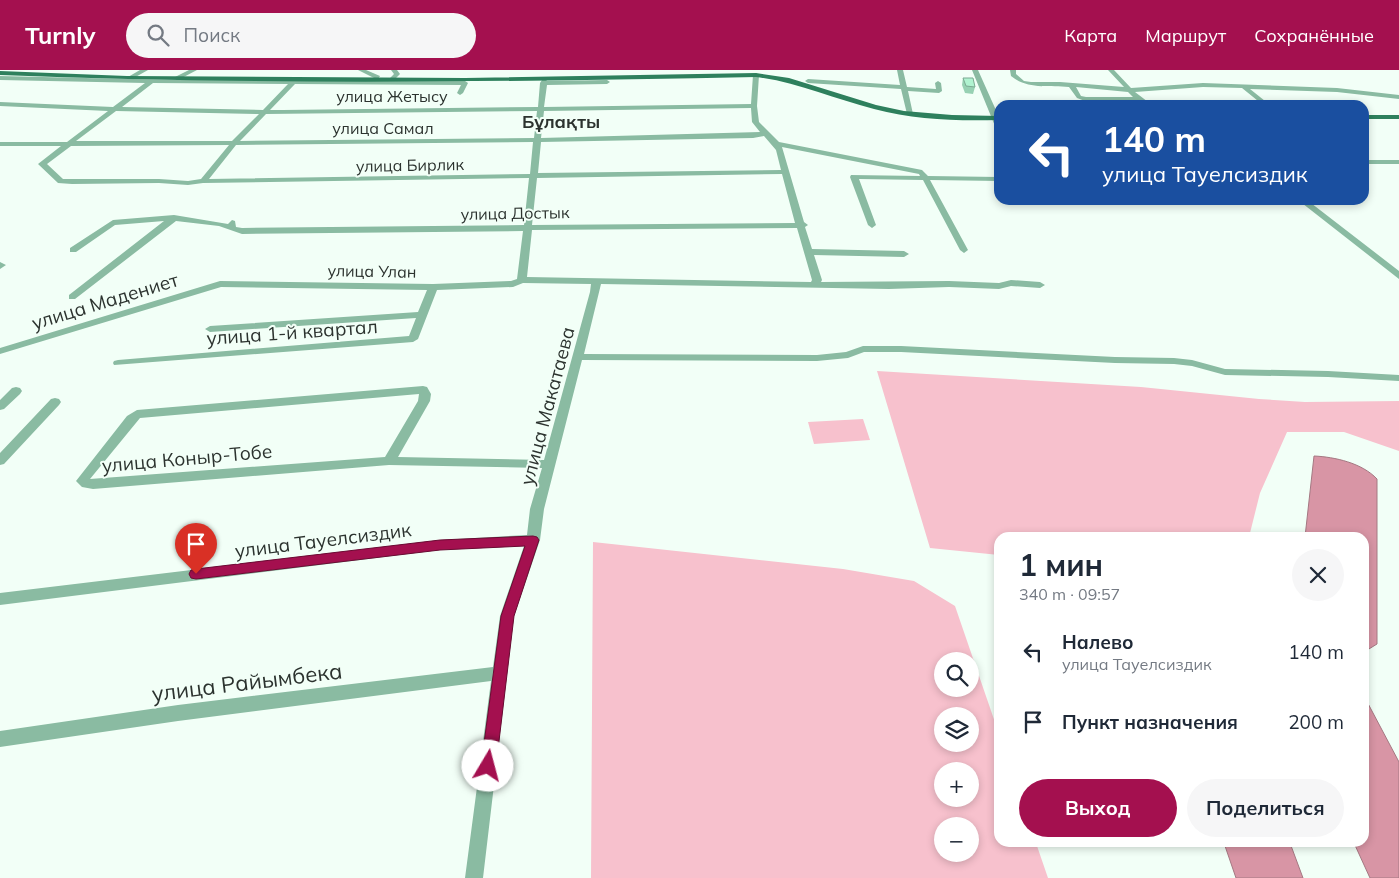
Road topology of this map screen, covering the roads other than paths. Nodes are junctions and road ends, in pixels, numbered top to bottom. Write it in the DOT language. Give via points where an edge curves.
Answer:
graph roads {
  1 [pos="145,70"];
  2 [pos="194,70"];
  3 [pos="361,70"];
  4 [pos="394,70"];
  5 [pos="900,70"];
  6 [pos="975,70"];
  7 [pos="1013,70"];
  8 [pos="1111,70"];
  9 [pos="0,73"];
  10 [pos="19,74"];
  11 [pos="756,75"];
  12 [pos="0,78"];
  13 [pos="11,78"];
  14 [pos="130,78"];
  15 [pos="177,78"];
  16 [pos="376,79"];
  17 [pos="392,79"];
  18 [pos="295,80"];
  19 [pos="808,80"];
  20 [pos="152,81"];
  21 [pos="544,81"];
  22 [pos="607,82"];
  23 [pos="0,83"];
  24 [pos="938,83"];
  25 [pos="1072,86"];
  26 [pos="1244,87"];
  27 [pos="904,88"];
  28 [pos="1132,90"];
  29 [pos="460,93"];
  30 [pos="1399,96"];
  31 [pos="1138,98"];
  32 [pos="1141,100"];
  33 [pos="1261,100"];
  34 [pos="0,104"];
  35 [pos="754,106"];
  36 [pos="540,108"];
  37 [pos="114,109"];
  38 [pos="265,110"];
  39 [pos="910,114"];
  40 [pos="994,114"];
  41 [pos="1369,117"];
  42 [pos="1399,117"];
  43 [pos="994,121"];
  44 [pos="766,133"];
  45 [pos="537,139"];
  46 [pos="235,142"];
  47 [pos="69,143"];
  48 [pos="0,144"];
  49 [pos="777,144"];
  50 [pos="1369,162"];
  51 [pos="1399,162"];
  52 [pos="785,172"];
  53 [pos="532,176"];
  54 [pos="926,178"];
  55 [pos="994,179"];
  56 [pos="204,181"];
  57 [pos="1308,205"];
  58 [pos="174,218"];
  59 [pos="802,225"];
  60 [pos="872,226"];
  61 [pos="529,228"];
  62 [pos="73,250"];
  63 [pos="964,250"];
  64 [pos="808,252"];
  65 [pos="904,254"];
  66 [pos="1399,276"];
  67 [pos="522,280"];
  68 [pos="596,282"];
  69 [pos="220,284"];
  70 [pos="1040,284"];
  71 [pos="815,285"];
  72 [pos="433,287"];
  73 [pos="72,297"];
  74 [pos="422,315"];
  75 [pos="210,329"];
  76 [pos="0,351"];
  77 [pos="578,357"];
  78 [pos="118,363"];
  79 [pos="1399,378"];
  80 [pos="16,391"];
  81 [pos="55,402"];
  82 [pos="0,406"];
  83 [pos="0,461"];
  84 [pos="389,461"];
  85 [pos="549,464"];
  86 [pos="533,540"];
  87 [pos="0,598"];
  88 [pos="501,673"];
  89 [pos="0,739"];
  90 [pos="474,878"];
  1 -- 14 [label="street"];
  2 -- 15 [label="street"];
  3 -- 16 [label="street" via="378,77"];
  4 -- 17 [label="street" via="397,74"];
  5 -- 27 [label="street"];
  6 -- 40 [label="street"];
  7 -- 25 [label="street" via="1013,75 1026,84"];
  8 -- 28 [label="street"];
  9 -- 10 [label="main road"];
  10 -- 13 [label="street"];
  10 -- 14 [label="main road"];
  11 -- 19 [label="main road"];
  11 -- 21 [label="main road"];
  11 -- 35 [label="street"];
  12 -- 13 [label="street"];
  13 -- 20 [label="street"];
  13 -- 23 [label="street"];
  14 -- 15 [label="main road"];
  15 -- 18 [label="main road"];
  16 -- 17 [label="main road"];
  16 -- 18 [label="main road"];
  17 -- 21 [label="main road"];
  18 -- 20 [label="street"];
  18 -- 29 [label="street" via="465,83"];
  18 -- 38 [label="street"];
  19 -- 27 [label="street"];
  19 -- 39 [label="main road" via="874,107"];
  20 -- 37 [label="street"];
  21 -- 22 [label="street"];
  21 -- 36 [label="street"];
  24 -- 27 [label="street" via="939,91"];
  25 -- 28 [label="street"];
  25 -- 31 [label="street" via="1085,99"];
  26 -- 28 [label="street" via="1203,85"];
  26 -- 30 [label="street"];
  26 -- 33 [label="street"];
  27 -- 39 [label="street"];
  28 -- 31 [label="street"];
  31 -- 32 [label="street"];
  34 -- 37 [label="street, улица Жетысу"];
  35 -- 36 [label="street, улица Жетысу"];
  35 -- 44 [label="street" via="753,118"];
  36 -- 38 [label="street, улица Жетысу"];
  36 -- 45 [label="street"];
  37 -- 38 [label="street, улица Жетысу"];
  37 -- 47 [label="street"];
  38 -- 46 [label="street"];
  39 -- 43 [label="main road"];
  41 -- 42 [label="main road"];
  44 -- 45 [label="street, улица Самал" via="754,136"];
  44 -- 49 [label="street"];
  45 -- 46 [label="street, улица Самал"];
  45 -- 53 [label="street"];
  46 -- 47 [label="street, улица Самал"];
  46 -- 56 [label="street"];
  47 -- 48 [label="street, улица Самал"];
  47 -- 56 [label="street, улица Бирлик" via="42,164 61,181"];
  49 -- 52 [label="street"];
  49 -- 54 [label="street" via="922,172"];
  50 -- 51 [label="street"];
  52 -- 53 [label="street, улица Бирлик"];
  52 -- 59 [label="street"];
  53 -- 56 [label="street, улица Бирлик"];
  53 -- 61 [label="street"];
  54 -- 55 [label="street"];
  54 -- 60 [label="street" via="854,177"];
  54 -- 63 [label="street"];
  57 -- 66 [label="street"];
  58 -- 61 [label="street, улица Достык" via="232,225 252,231"];
  58 -- 62 [label="street, улица Достык" via="113,222"];
  58 -- 73 [label="street"];
  59 -- 61 [label="street, улица Достык"];
  59 -- 64 [label="street"];
  61 -- 67 [label="street"];
  64 -- 65 [label="street"];
  64 -- 71 [label="street" via="817,280"];
  67 -- 68 [label="street, улица Улан"];
  67 -- 72 [label="street, улица Улан" via="513,284"];
  68 -- 71 [label="street"];
  68 -- 77 [label="street, улица Макатаева"];
  69 -- 72 [label="street, улица Улан"];
  69 -- 76 [label="street, улица Мадениет"];
  70 -- 71 [label="street"];
  72 -- 74 [label="street, улица 1-й квартал"];
  74 -- 75 [label="street"];
  74 -- 78 [label="street, улица 1-й квартал" via="413,339"];
  77 -- 79 [label="street" via="817,358 848,355 863,349 901,349 1174,361 1225,372"];
  77 -- 85 [label="street, улица Макатаева"];
  80 -- 82 [label="street"];
  81 -- 83 [label="street"];
  84 -- 84 [label="street, улица Коныр-Тобе" via="93,484 82,481 137,414 423,390 424,401"];
  84 -- 85 [label="street, улица Коныр-Тобе"];
  85 -- 86 [label="street, улица Макатаева"];
  86 -- 87 [label="street, улица Тауелсиздик" via="440,545"];
  86 -- 88 [label="street, улица Макатаева" via="507,616"];
  88 -- 89 [label="street, улица Райымбека" via="178,713"];
  88 -- 90 [label="street, улица Макатаева"];
}
